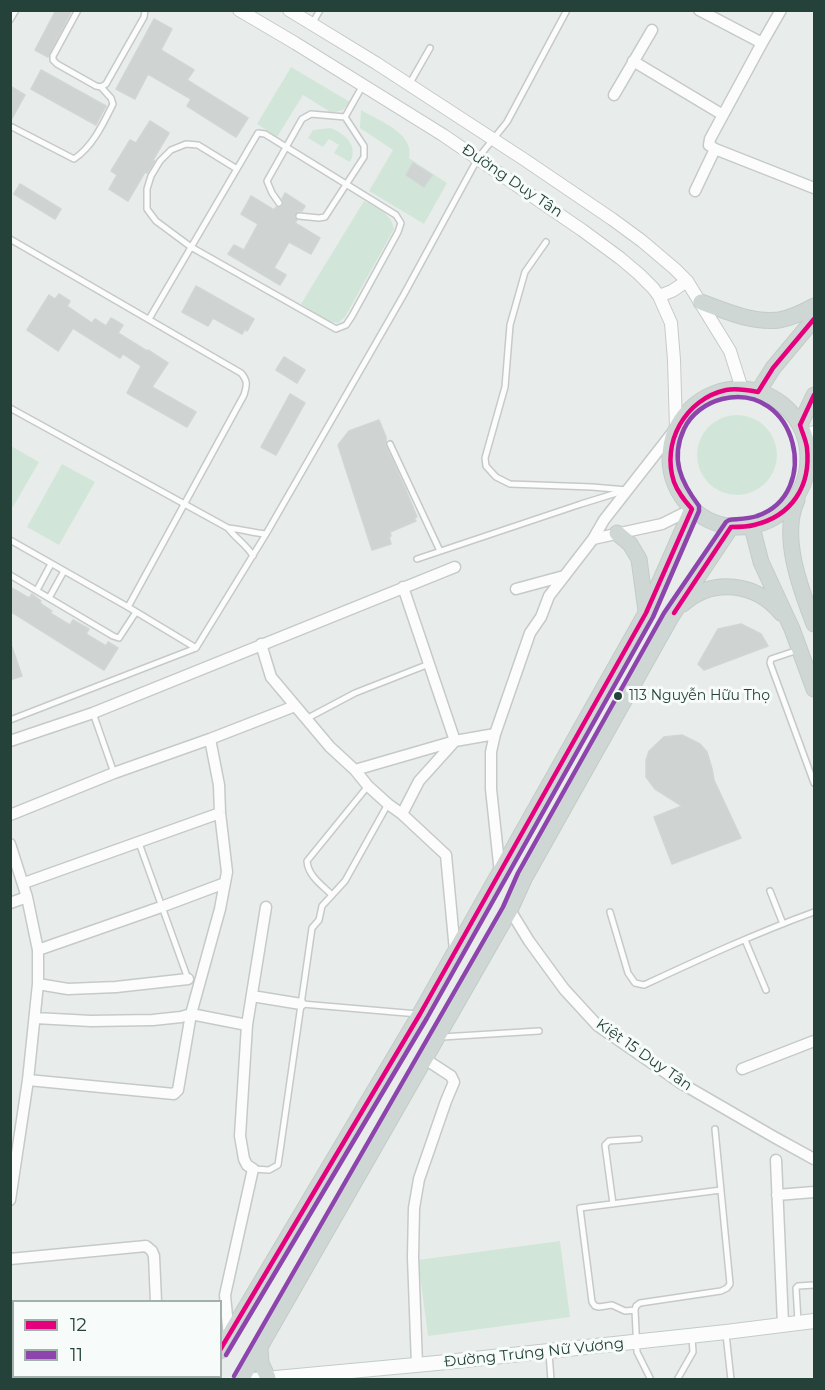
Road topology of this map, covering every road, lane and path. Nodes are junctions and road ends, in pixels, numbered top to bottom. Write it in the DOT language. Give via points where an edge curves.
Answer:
graph roads {
  1 [pos="16,10"];
  2 [pos="78,10"];
  3 [pos="145,10"];
  4 [pos="239,10"];
  5 [pos="289,10"];
  6 [pos="320,10"];
  7 [pos="567,10"];
  8 [pos="699,10"];
  9 [pos="781,10"];
  10 [pos="10,21"];
  11 [pos="312,24"];
  12 [pos="652,30"];
  13 [pos="762,43"];
  14 [pos="430,48"];
  15 [pos="633,62"];
  16 [pos="363,85"];
  17 [pos="409,85"];
  18 [pos="101,87"];
  19 [pos="614,95"];
  20 [pos="723,115"];
  21 [pos="345,117"];
  22 [pos="12,127"];
  23 [pos="492,139"];
  24 [pos="285,147"];
  25 [pos="715,149"];
  26 [pos="478,158"];
  27 [pos="237,169"];
  28 [pos="346,184"];
  29 [pos="814,188"];
  30 [pos="695,191"];
  31 [pos="279,203"];
  32 [pos="299,216"];
  33 [pos="10,239"];
  34 [pos="546,242"];
  35 [pos="191,247"];
  36 [pos="687,281"];
  37 [pos="659,296"];
  38 [pos="701,302"];
  39 [pos="814,306"];
  40 [pos="149,319"];
  41 [pos="814,319"];
  42 [pos="742,389"];
  43 [pos="758,392"];
  44 [pos="814,395"];
  45 [pos="10,408"];
  46 [pos="676,428"];
  47 [pos="807,431"];
  48 [pos="390,444"];
  49 [pos="803,487"];
  50 [pos="627,490"];
  51 [pos="184,503"];
  52 [pos="692,509"];
  53 [pos="731,527"];
  54 [pos="752,527"];
  55 [pos="228,528"];
  56 [pos="617,533"];
  57 [pos="266,534"];
  58 [pos="593,539"];
  59 [pos="10,540"];
  60 [pos="440,551"];
  61 [pos="252,556"];
  62 [pos="417,559"];
  63 [pos="51,564"];
  64 [pos="455,567"];
  65 [pos="64,571"];
  66 [pos="10,575"];
  67 [pos="564,576"];
  68 [pos="403,587"];
  69 [pos="37,590"];
  70 [pos="516,590"];
  71 [pos="50,598"];
  72 [pos="128,607"];
  73 [pos="136,612"];
  74 [pos="646,613"];
  75 [pos="671,618"];
  76 [pos="814,624"];
  77 [pos="792,628"];
  78 [pos="261,644"];
  79 [pos="196,648"];
  80 [pos="800,649"];
  81 [pos="429,664"];
  82 [pos="814,689"];
  83 [pos="295,706"];
  84 [pos="93,713"];
  85 [pos="306,718"];
  86 [pos="10,720"];
  87 [pos="495,734"];
  88 [pos="210,739"];
  89 [pos="10,741"];
  90 [pos="455,741"];
  91 [pos="355,770"];
  92 [pos="114,772"];
  93 [pos="814,783"];
  94 [pos="368,786"];
  95 [pos="388,804"];
  96 [pos="220,813"];
  97 [pos="402,814"];
  98 [pos="10,815"];
  99 [pos="140,843"];
  100 [pos="10,844"];
  101 [pos="500,873"];
  102 [pos="225,883"];
  103 [pos="24,884"];
  104 [pos="770,891"];
  105 [pos="332,896"];
  106 [pos="27,897"];
  107 [pos="10,903"];
  108 [pos="161,907"];
  109 [pos="266,907"];
  110 [pos="510,910"];
  111 [pos="610,912"];
  112 [pos="814,912"];
  113 [pos="783,924"];
  114 [pos="746,940"];
  115 [pos="38,950"];
  116 [pos="455,952"];
  117 [pos="188,979"];
  118 [pos="38,984"];
  119 [pos="766,990"];
  120 [pos="252,996"];
  121 [pos="301,1004"];
  122 [pos="191,1014"];
  123 [pos="420,1014"];
  124 [pos="35,1018"];
  125 [pos="247,1025"];
  126 [pos="539,1031"];
  127 [pos="438,1037"];
  128 [pos="814,1041"];
  129 [pos="425,1059"];
  130 [pos="742,1069"];
  131 [pos="28,1080"];
  132 [pos="715,1129"];
  133 [pos="639,1139"];
  134 [pos="814,1159"];
  135 [pos="776,1160"];
  136 [pos="253,1169"];
  137 [pos="721,1190"];
  138 [pos="814,1192"];
  139 [pos="777,1195"];
  140 [pos="10,1200"];
  141 [pos="613,1204"];
  142 [pos="10,1258"];
  143 [pos="814,1284"];
  144 [pos="156,1300"];
  145 [pos="635,1310"];
  146 [pos="814,1321"];
  147 [pos="798,1323"];
  148 [pos="783,1324"];
  149 [pos="726,1332"];
  150 [pos="692,1336"];
  151 [pos="229,1337"];
  152 [pos="636,1342"];
  153 [pos="260,1346"];
  154 [pos="222,1348"];
  155 [pos="549,1352"];
  156 [pos="417,1365"];
  157 [pos="364,1375"];
  158 [pos="266,1379"];
  159 [pos="241,1380"];
  160 [pos="551,1380"];
  161 [pos="651,1380"];
  162 [pos="677,1380"];
  163 [pos="731,1380"];
  1 -- 10 [label="lane"];
  2 -- 18 [label="lane" via="53,60"];
  3 -- 18 [label="lane"];
  4 -- 16 [label="street, Đường Duy Tân"];
  5 -- 11 [label="street, Đường Duy Tân"];
  6 -- 11 [label="lane"];
  7 -- 23 [label="lane" via="507,122"];
  8 -- 13 [label="street"];
  9 -- 13 [label="street"];
  11 -- 17 [label="street, Đường Duy Tân"];
  12 -- 15 [label="street"];
  13 -- 20 [label="street"];
  14 -- 17 [label="lane"];
  15 -- 19 [label="street"];
  15 -- 20 [label="street"];
  16 -- 21 [label="lane"];
  16 -- 26 [label="street, Đường Duy Tân"];
  17 -- 23 [label="street, Đường Duy Tân"];
  18 -- 22 [label="lane" via="113,104 99,131 74,159"];
  20 -- 25 [label="street" via="710,139 709,145"];
  21 -- 24 [label="lane" via="311,114 302,119"];
  21 -- 28 [label="lane" via="364,146 364,157"];
  23 -- 26 [label="lane"];
  23 -- 36 [label="street, Đường Duy Tân" via="627,230"];
  24 -- 27 [label="lane" via="258,133"];
  24 -- 28 [label="lane"];
  24 -- 31 [label="lane" via="267,181"];
  25 -- 29 [label="street"];
  25 -- 30 [label="street"];
  26 -- 37 [label="street, Đường Duy Tân" via="620,258"];
  26 -- 57 [label="lane"];
  27 -- 35 [label="lane"];
  27 -- 35 [label="lane" via="198,145 186,144 171,150 151,176 147,209 156,221"];
  28 -- 32 [label="lane" via="325,217"];
  28 -- 35 [label="lane" via="396,215 401,223 346,325 336,329"];
  33 -- 40 [label="lane"];
  34 -- 50 [label="lane" via="525,272 510,325 505,387 486,466 510,484"];
  35 -- 40 [label="lane"];
  36 -- 37 [label="street"];
  36 -- 38 [label="street, Đường Duy Tân"];
  37 -- 46 [label="street, Đường Duy Tân" via="671,323"];
  38 -- 39 [label="main road" via="752,319 779,320"];
  38 -- 42 [label="street, Đường Duy Tân" via="730,351"];
  40 -- 51 [label="lane" via="241,373 247,385"];
  41 -- 43 [label="main road"];
  42 -- 43 [label="main road"];
  42 -- 46 [label="main road" via="726,390 696,403"];
  43 -- 47 [label="main road" via="789,410"];
  44 -- 47 [label="main road"];
  45 -- 51 [label="lane"];
  46 -- 50 [label="street"];
  46 -- 52 [label="main road" via="670,465 681,496"];
  47 -- 49 [label="main road" via="808,471"];
  48 -- 60 [label="lane"];
  49 -- 54 [label="main road" via="782,513"];
  49 -- 76 [label="main road" via="794,505 791,541"];
  50 -- 58 [label="street"];
  50 -- 60 [label="lane"];
  51 -- 55 [label="lane"];
  51 -- 72 [label="lane"];
  52 -- 53 [label="main road" via="715,523"];
  52 -- 56 [label="street" via="662,524"];
  52 -- 74 [label="main road"];
  53 -- 54 [label="main road"];
  53 -- 75 [label="main road"];
  54 -- 77 [label="main road" via="761,562"];
  55 -- 57 [label="lane"];
  55 -- 61 [label="lane"];
  56 -- 58 [label="street"];
  56 -- 74 [label="main road" via="639,559"];
  57 -- 61 [label="lane"];
  58 -- 67 [label="street"];
  59 -- 63 [label="lane"];
  60 -- 62 [label="lane"];
  61 -- 79 [label="lane"];
  63 -- 65 [label="lane"];
  63 -- 69 [label="lane"];
  64 -- 68 [label="street"];
  65 -- 71 [label="lane"];
  65 -- 72 [label="lane"];
  66 -- 69 [label="lane"];
  67 -- 70 [label="street"];
  67 -- 87 [label="street" via="530,633"];
  68 -- 78 [label="street"];
  68 -- 81 [label="street"];
  69 -- 71 [label="lane"];
  71 -- 73 [label="lane" via="120,638"];
  72 -- 73 [label="lane"];
  73 -- 79 [label="lane"];
  74 -- 101 [label="main road"];
  75 -- 77 [label="main road" via="698,594 731,587 764,597"];
  75 -- 110 [label="main road"];
  77 -- 80 [label="main road"];
  78 -- 83 [label="street" via="271,677"];
  78 -- 84 [label="street"];
  79 -- 86 [label="lane"];
  80 -- 82 [label="main road"];
  80 -- 93 [label="lane" via="771,659 770,663"];
  81 -- 85 [label="lane" via="355,693"];
  81 -- 90 [label="street"];
  83 -- 85 [label="street"];
  83 -- 88 [label="street"];
  84 -- 89 [label="street"];
  84 -- 92 [label="lane"];
  85 -- 91 [label="street"];
  87 -- 90 [label="street"];
  87 -- 101 [label="street" via="491,789"];
  88 -- 92 [label="street"];
  88 -- 96 [label="street"];
  90 -- 91 [label="street"];
  90 -- 97 [label="street" via="418,781"];
  91 -- 94 [label="street"];
  92 -- 98 [label="street"];
  94 -- 95 [label="street"];
  94 -- 105 [label="lane" via="307,861 312,875"];
  95 -- 97 [label="street"];
  95 -- 105 [label="lane" via="345,881"];
  96 -- 99 [label="street"];
  96 -- 102 [label="street"];
  97 -- 116 [label="street" via="446,855"];
  99 -- 103 [label="street"];
  99 -- 108 [label="lane"];
  100 -- 103 [label="street"];
  101 -- 116 [label="main road"];
  102 -- 108 [label="street"];
  102 -- 122 [label="street"];
  103 -- 106 [label="street"];
  104 -- 113 [label="lane"];
  105 -- 121 [label="lane" via="322,906 319,921 312,928"];
  106 -- 107 [label="street"];
  106 -- 115 [label="street"];
  108 -- 115 [label="street"];
  108 -- 117 [label="lane"];
  109 -- 120 [label="street"];
  110 -- 127 [label="main road"];
  110 -- 134 [label="street, Kiệt 15 Duy Tân" via="564,989 598,1026 679,1082"];
  111 -- 114 [label="lane" via="628,973 635,983 644,985"];
  112 -- 113 [label="lane"];
  113 -- 114 [label="lane"];
  114 -- 119 [label="lane"];
  115 -- 118 [label="street"];
  116 -- 123 [label="main road"];
  117 -- 118 [label="street" via="68,989"];
  118 -- 124 [label="street"];
  120 -- 121 [label="street"];
  120 -- 125 [label="street"];
  121 -- 123 [label="lane"];
  121 -- 136 [label="lane" via="278,1165 270,1170"];
  122 -- 124 [label="street" via="153,1020"];
  122 -- 125 [label="street"];
  122 -- 131 [label="street" via="178,1090 174,1094"];
  123 -- 151 [label="main road"];
  124 -- 131 [label="street"];
  125 -- 136 [label="street" via="240,1136 243,1159"];
  126 -- 127 [label="lane"];
  127 -- 129 [label="main road"];
  128 -- 130 [label="street"];
  129 -- 153 [label="main road"];
  129 -- 156 [label="street" via="454,1082 419,1179 414,1208"];
  131 -- 140 [label="street"];
  132 -- 137 [label="lane"];
  133 -- 141 [label="lane" via="609,1141 605,1145"];
  135 -- 139 [label="street"];
  136 -- 151 [label="street" via="225,1295"];
  137 -- 141 [label="lane"];
  137 -- 145 [label="lane" via="730,1284 721,1291 640,1303"];
  138 -- 139 [label="street"];
  139 -- 148 [label="street"];
  141 -- 145 [label="lane" via="580,1208 592,1302 599,1307 612,1305 625,1311"];
  142 -- 144 [label="street" via="146,1246 154,1256"];
  143 -- 147 [label="lane" via="796,1288"];
  145 -- 152 [label="lane"];
  146 -- 147 [label="main road, Đường Trưng Nữ Vương"];
  147 -- 148 [label="main road, Đường Trưng Nữ Vương"];
  148 -- 149 [label="main road, Đường Trưng Nữ Vương"];
  149 -- 150 [label="main road, Đường Trưng Nữ Vương"];
  149 -- 163 [label="lane"];
  150 -- 152 [label="main road, Đường Trưng Nữ Vương"];
  150 -- 162 [label="lane" via="693,1352"];
  151 -- 154 [label="main road"];
  152 -- 155 [label="main road, Đường Trưng Nữ Vương"];
  152 -- 161 [label="lane"];
  153 -- 158 [label="main road"];
  153 -- 159 [label="main road"];
  155 -- 156 [label="main road, Đường Trưng Nữ Vương"];
  155 -- 160 [label="lane"];
  156 -- 157 [label="main road, Đường Trưng Nữ Vương"];
  157 -- 158 [label="main road, Đường Trưng Nữ Vương"];
}
